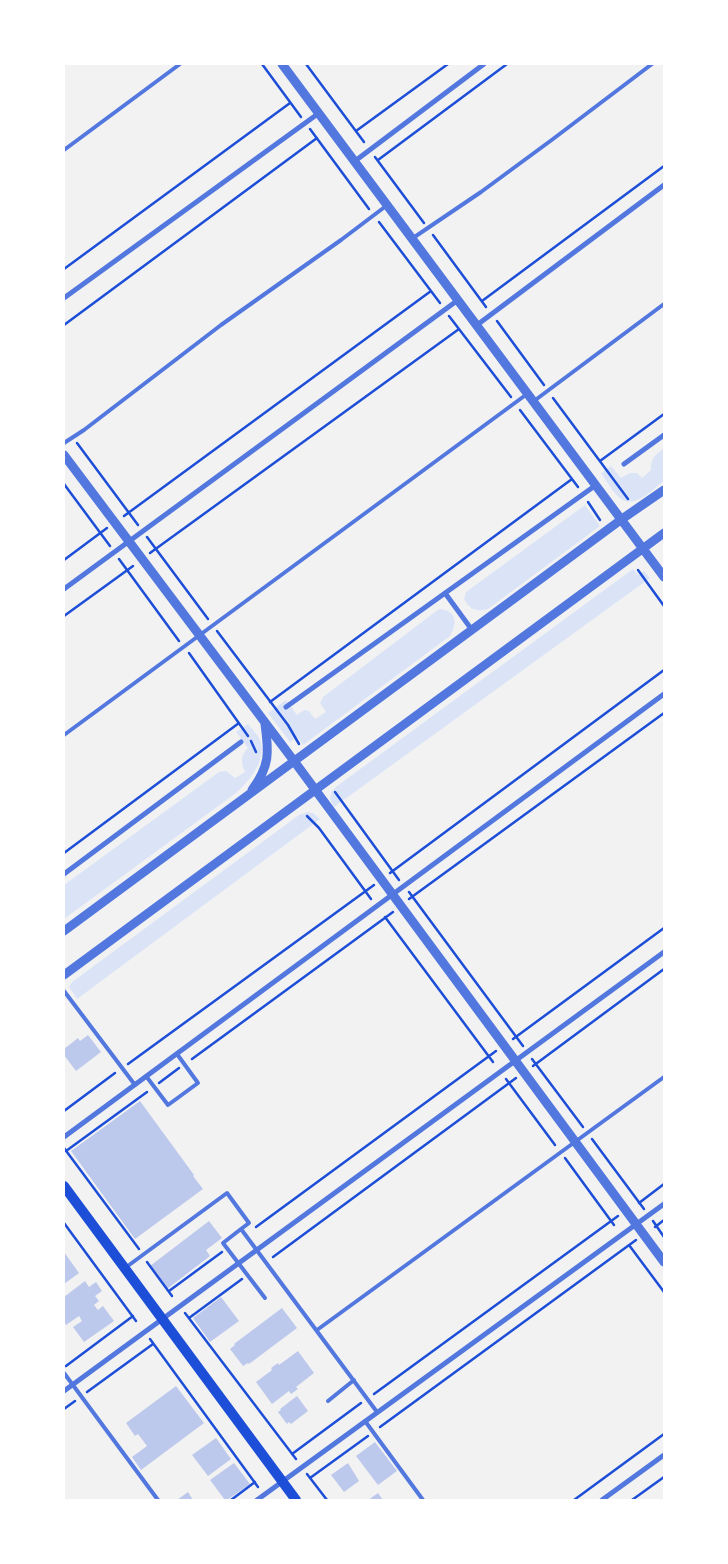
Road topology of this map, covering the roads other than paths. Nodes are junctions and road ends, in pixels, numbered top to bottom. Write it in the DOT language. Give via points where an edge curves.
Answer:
graph roads {
  1 [pos="180,64"];
  2 [pos="282,64"];
  3 [pos="484,64"];
  4 [pos="652,64"];
  5 [pos="319,113"];
  6 [pos="64,150"];
  7 [pos="355,161"];
  8 [pos="664,185"];
  9 [pos="388,205"];
  10 [pos="413,238"];
  11 [pos="64,298"];
  12 [pos="458,300"];
  13 [pos="664,304"];
  14 [pos="477,325"];
  15 [pos="528,393"];
  16 [pos="534,401"];
  17 [pos="664,435"];
  18 [pos="64,443"];
  19 [pos="64,455"];
  20 [pos="624,464"];
  21 [pos="596,485"];
  22 [pos="664,490"];
  23 [pos="622,519"];
  24 [pos="664,533"];
  25 [pos="128,541"];
  26 [pos="644,548"];
  27 [pos="664,577"];
  28 [pos="64,589"];
  29 [pos="445,593"];
  30 [pos="472,630"];
  31 [pos="199,635"];
  32 [pos="664,694"];
  33 [pos="286,707"];
  34 [pos="265,724"];
  35 [pos="64,735"];
  36 [pos="241,742"];
  37 [pos="294,761"];
  38 [pos="316,790"];
  39 [pos="246,797"];
  40 [pos="64,874"];
  41 [pos="393,895"];
  42 [pos="64,931"];
  43 [pos="664,952"];
  44 [pos="64,975"];
  45 [pos="64,991"];
  46 [pos="177,1054"];
  47 [pos="516,1060"];
  48 [pos="146,1076"];
  49 [pos="664,1077"];
  50 [pos="135,1085"];
  51 [pos="64,1137"];
  52 [pos="576,1141"];
  53 [pos="64,1186"];
  54 [pos="664,1204"];
  55 [pos="636,1224"];
  56 [pos="241,1229"];
  57 [pos="258,1250"];
  58 [pos="664,1262"];
  59 [pos="239,1263"];
  60 [pos="125,1268"];
  61 [pos="265,1298"];
  62 [pos="162,1319"];
  63 [pos="317,1330"];
  64 [pos="64,1373"];
  65 [pos="354,1380"];
  66 [pos="72,1385"];
  67 [pos="64,1391"];
  68 [pos="328,1401"];
  69 [pos="377,1412"];
  70 [pos="365,1421"];
  71 [pos="664,1455"];
  72 [pos="282,1482"];
  73 [pos="158,1500"];
  74 [pos="258,1500"];
  75 [pos="296,1500"];
  76 [pos="423,1500"];
  77 [pos="602,1500"];
  1 -- 6 [label="lane"];
  2 -- 5 [label="street"];
  3 -- 7 [label="street"];
  4 -- 10 [label="lane" via="537,151"];
  5 -- 7 [label="street"];
  5 -- 11 [label="street"];
  7 -- 9 [label="street"];
  8 -- 14 [label="street"];
  9 -- 10 [label="street"];
  9 -- 18 [label="lane"];
  10 -- 12 [label="street"];
  12 -- 14 [label="street"];
  12 -- 25 [label="street"];
  13 -- 16 [label="lane"];
  14 -- 15 [label="street"];
  15 -- 16 [label="street"];
  15 -- 31 [label="lane"];
  16 -- 21 [label="street"];
  17 -- 20 [label="street"];
  19 -- 25 [label="street"];
  21 -- 23 [label="street"];
  21 -- 29 [label="street"];
  22 -- 23 [label="street"];
  23 -- 26 [label="street"];
  23 -- 30 [label="street"];
  24 -- 26 [label="street"];
  25 -- 28 [label="street"];
  25 -- 31 [label="street"];
  26 -- 27 [label="street"];
  26 -- 38 [label="street"];
  29 -- 30 [label="street"];
  29 -- 33 [label="street"];
  30 -- 37 [label="street"];
  31 -- 34 [label="street"];
  31 -- 35 [label="lane"];
  32 -- 41 [label="street"];
  34 -- 37 [label="street"];
  34 -- 39 [label="street" via="268,749 264,769"];
  36 -- 40 [label="street"];
  37 -- 38 [label="street"];
  37 -- 39 [label="street"];
  38 -- 41 [label="street"];
  38 -- 44 [label="street"];
  39 -- 42 [label="street"];
  41 -- 46 [label="street"];
  41 -- 47 [label="street"];
  43 -- 47 [label="street"];
  45 -- 50 [label="lane"];
  46 -- 48 [label="street"];
  46 -- 48 [label="lane" via="198,1083 168,1105"];
  47 -- 52 [label="street"];
  47 -- 57 [label="street"];
  48 -- 50 [label="street"];
  49 -- 52 [label="lane"];
  50 -- 51 [label="street"];
  52 -- 55 [label="street"];
  52 -- 63 [label="lane"];
  53 -- 60 [label="main road"];
  54 -- 55 [label="street"];
  55 -- 58 [label="street"];
  55 -- 69 [label="street"];
  56 -- 57 [label="lane"];
  56 -- 59 [label="lane" via="223,1243"];
  56 -- 60 [label="lane" via="250,1223 227,1193"];
  57 -- 59 [label="street"];
  57 -- 63 [label="lane"];
  59 -- 61 [label="lane"];
  59 -- 62 [label="street"];
  60 -- 62 [label="main road"];
  62 -- 66 [label="street"];
  62 -- 72 [label="main road"];
  63 -- 65 [label="lane"];
  64 -- 66 [label="lane"];
  65 -- 68 [label="lane"];
  65 -- 69 [label="lane"];
  66 -- 67 [label="street"];
  66 -- 73 [label="lane"];
  69 -- 70 [label="street"];
  70 -- 72 [label="street"];
  70 -- 76 [label="lane"];
  71 -- 77 [label="street"];
  72 -- 74 [label="street"];
  72 -- 75 [label="main road"];
}
